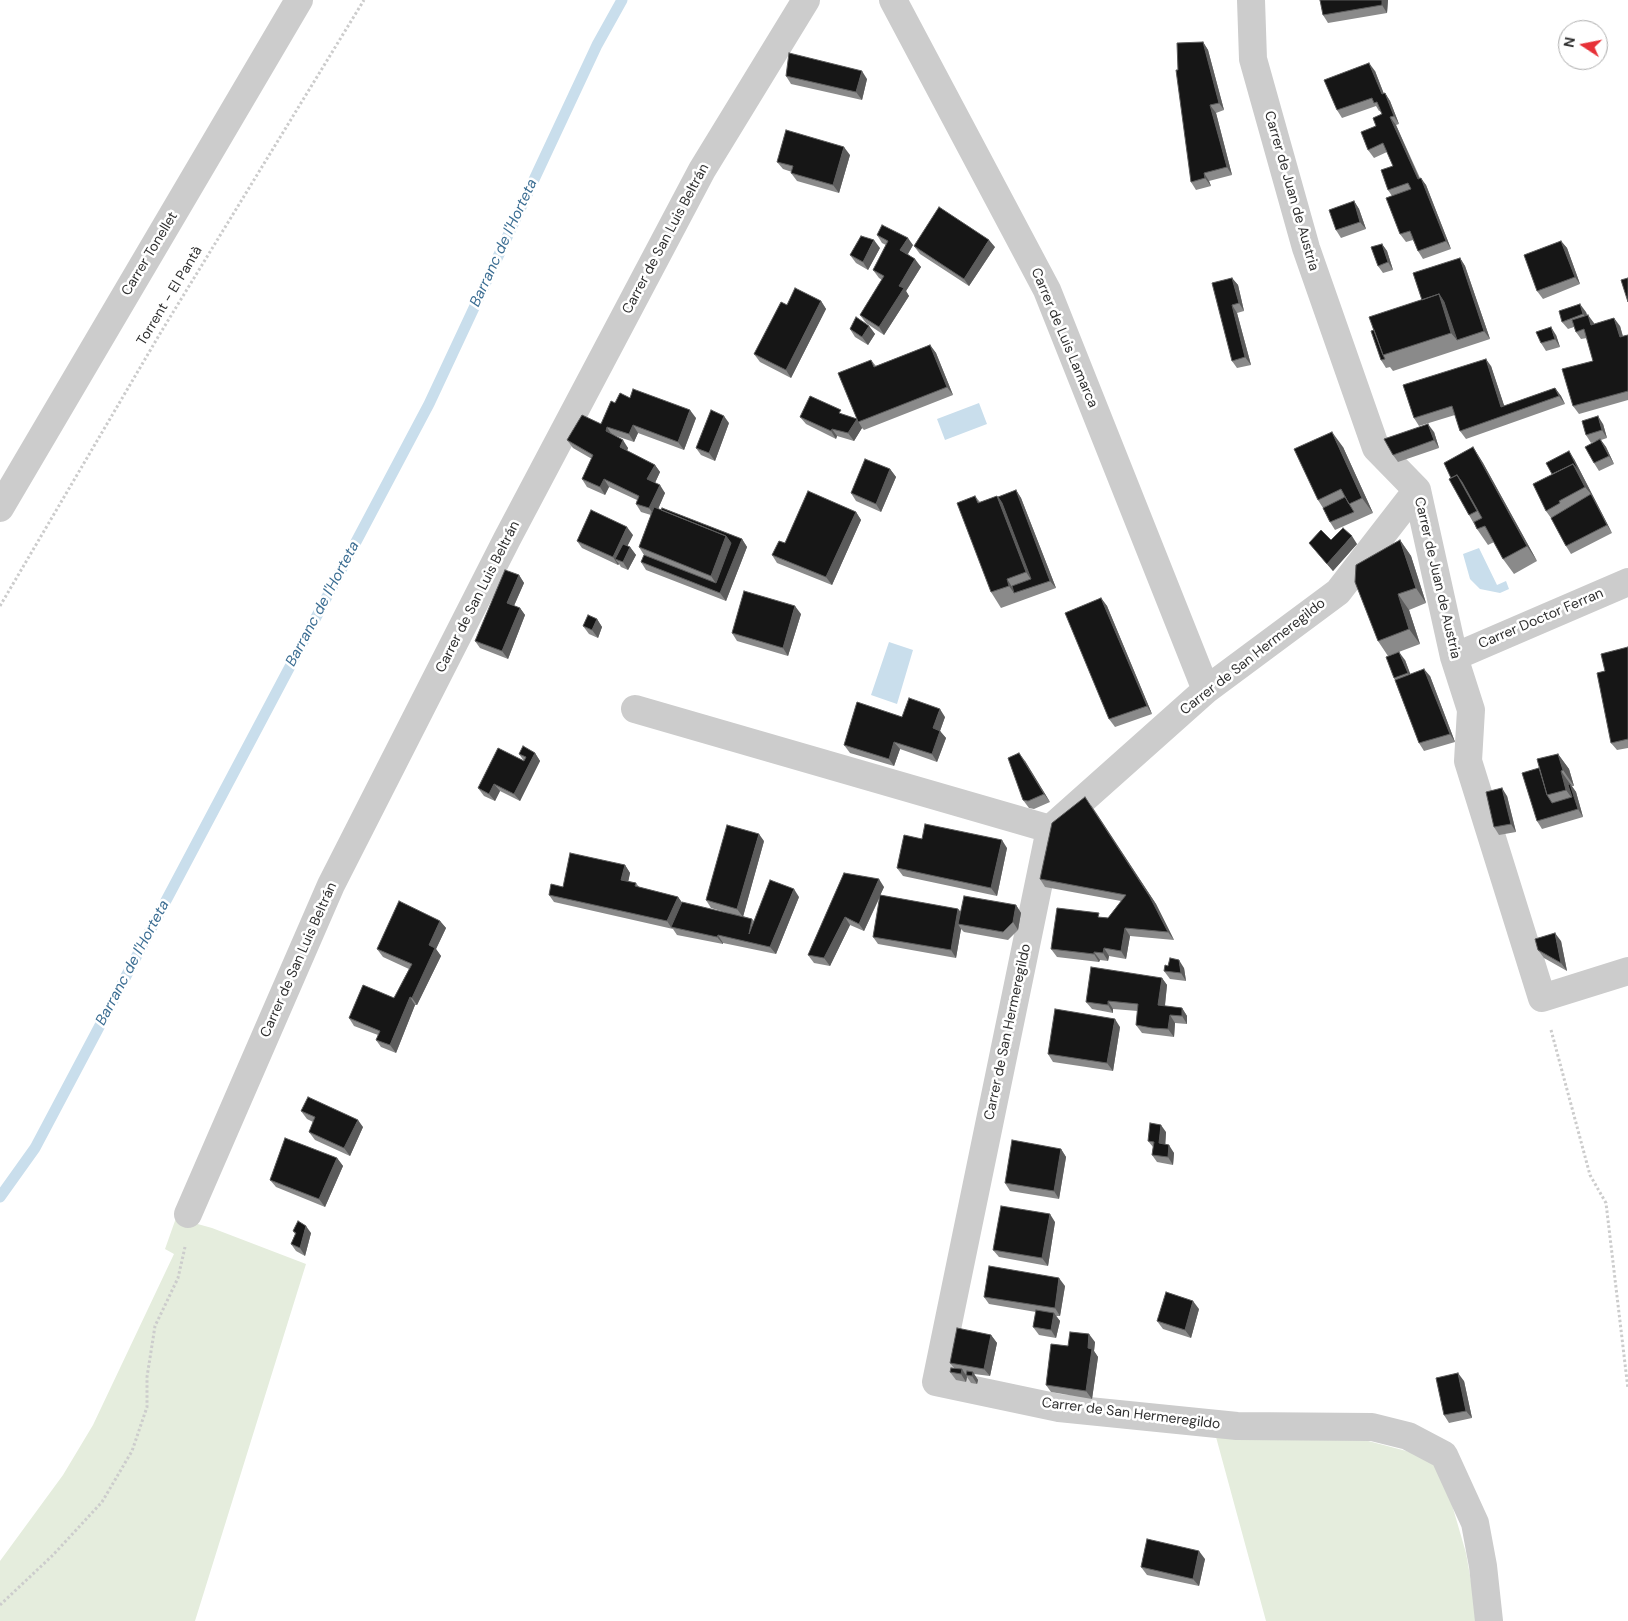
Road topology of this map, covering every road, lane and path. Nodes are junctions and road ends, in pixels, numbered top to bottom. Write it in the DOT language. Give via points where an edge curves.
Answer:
graph roads {
  1 [pos="299,0"];
  2 [pos="364,0"];
  3 [pos="806,0"];
  4 [pos="894,0"];
  5 [pos="1251,0"];
  6 [pos="1418,490"];
  7 [pos="0,508"];
  8 [pos="1628,582"];
  9 [pos="0,606"];
  10 [pos="1454,656"];
  11 [pos="1206,690"];
  12 [pos="635,709"];
  13 [pos="1050,828"];
  14 [pos="1628,970"];
  15 [pos="1542,998"];
  16 [pos="188,1214"];
  17 [pos="1628,1389"];
  18 [pos="0,1606"];
  19 [pos="1489,1621"];
  1 -- 7 [label="street, Carrer Tonellet"];
  2 -- 9 [label="path, Torrent - El Pantà" via="161,332"];
  3 -- 16 [label="street, Carrer de San Luis Beltrán" via="702,170 507,539 331,885"];
  4 -- 11 [label="street, Carrer de Luis Lamarca" via="1047,290"];
  5 -- 6 [label="street, Carrer de Juan de Austria" via="1253,59 1306,248 1376,448"];
  6 -- 10 [label="street, Carrer de Juan de Austria"];
  6 -- 11 [label="street, Carrer de San Hermeregildo" via="1338,592"];
  8 -- 10 [label="street, Carrer Doctor Ferran"];
  10 -- 15 [label="street, Carrer de Juan de Austria" via="1471,710 1468,760"];
  11 -- 13 [label="street, Carrer de San Hermeregildo"];
  12 -- 13 [label="street"];
  13 -- 19 [label="street, Carrer de San Hermeregildo" via="936,1382 1059,1408 1237,1426 1372,1427 1408,1436 1444,1455 1475,1523"];
  14 -- 15 [label="street"];
  15 -- 17 [label="path" via="1590,1175 1606,1203"];
  16 -- 18 [label="path" via="188,1237 178,1278 155,1326 146,1407 132,1452 102,1502"];
}
